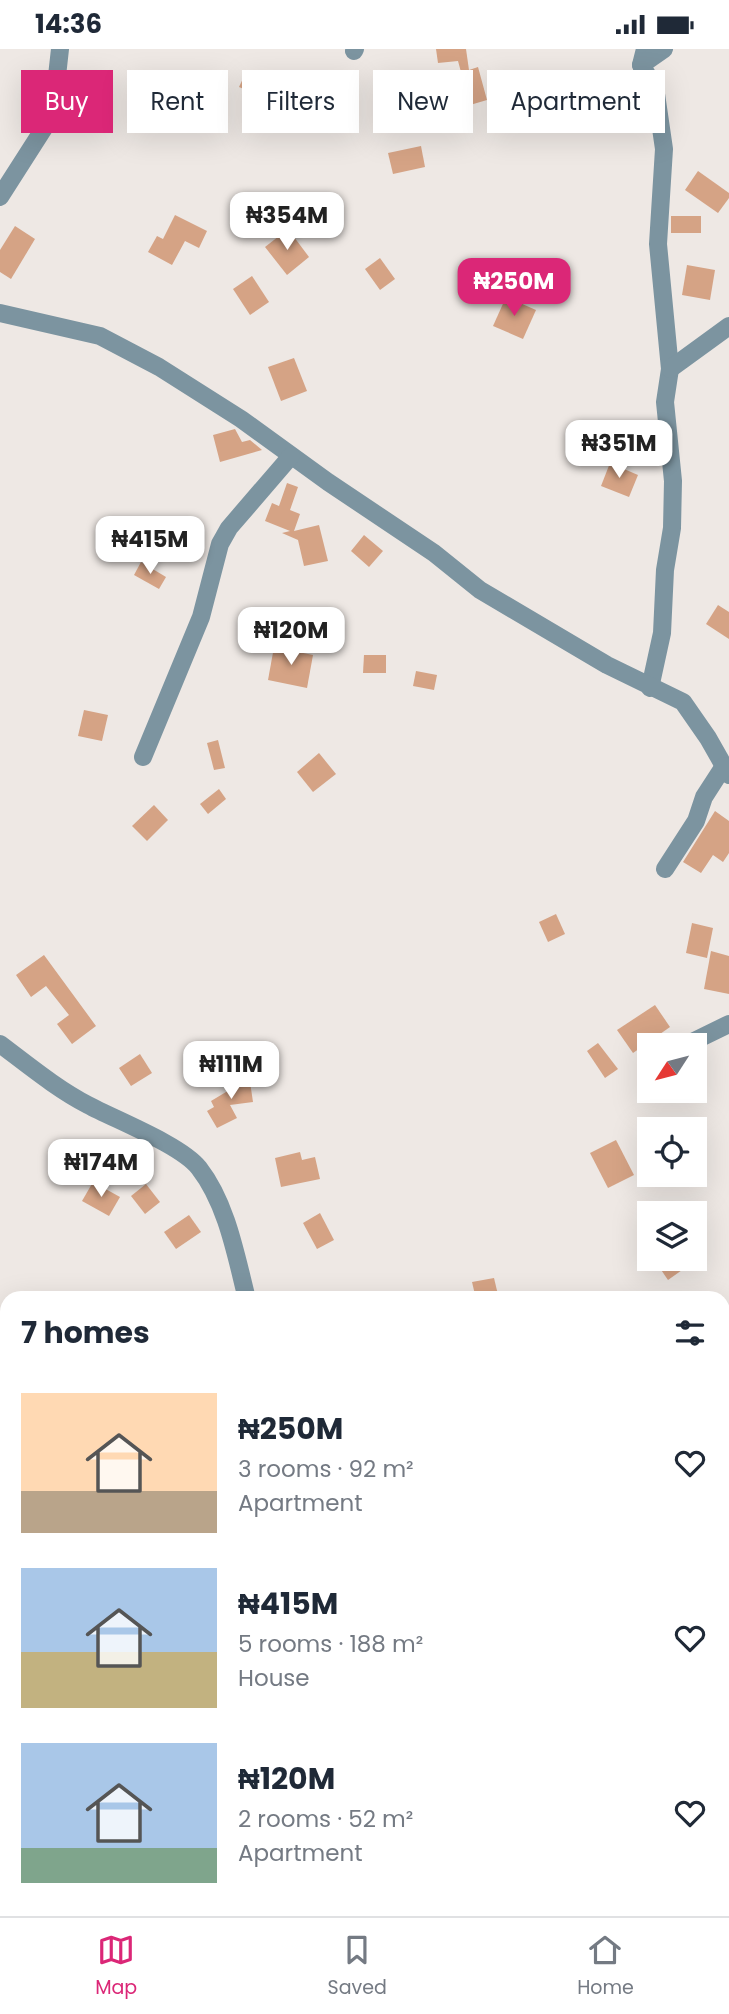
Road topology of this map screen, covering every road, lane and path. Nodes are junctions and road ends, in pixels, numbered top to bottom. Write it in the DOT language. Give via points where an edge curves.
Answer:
graph roads {
  1 [pos="60,49"];
  2 [pos="664,49"];
  3 [pos="643,57"];
  4 [pos="0,197"];
  5 [pos="0,313"];
  6 [pos="729,326"];
  7 [pos="670,369"];
  8 [pos="292,456"];
  9 [pos="650,688"];
  10 [pos="143,757"];
  11 [pos="727,771"];
  12 [pos="665,869"];
  13 [pos="729,1024"];
  14 [pos="707,1035"];
  15 [pos="0,1044"];
  16 [pos="245,1291"];
  1 -- 4 [label="street" via="46,125"];
  2 -- 3 [label="street"];
  3 -- 7 [label="street" via="655,87 664,149 658,244"];
  5 -- 8 [label="street" via="100,336 230,411"];
  6 -- 7 [label="street"];
  7 -- 9 [label="street" via="665,402 673,528 665,570 662,633"];
  8 -- 9 [label="street" via="480,590"];
  8 -- 10 [label="street" via="220,544 201,617"];
  9 -- 11 [label="street" via="683,702"];
  11 -- 12 [label="street" via="704,797 696,821"];
  13 -- 14 [label="street"];
  15 -- 16 [label="street" via="85,1104 198,1166 214,1190"];
}
